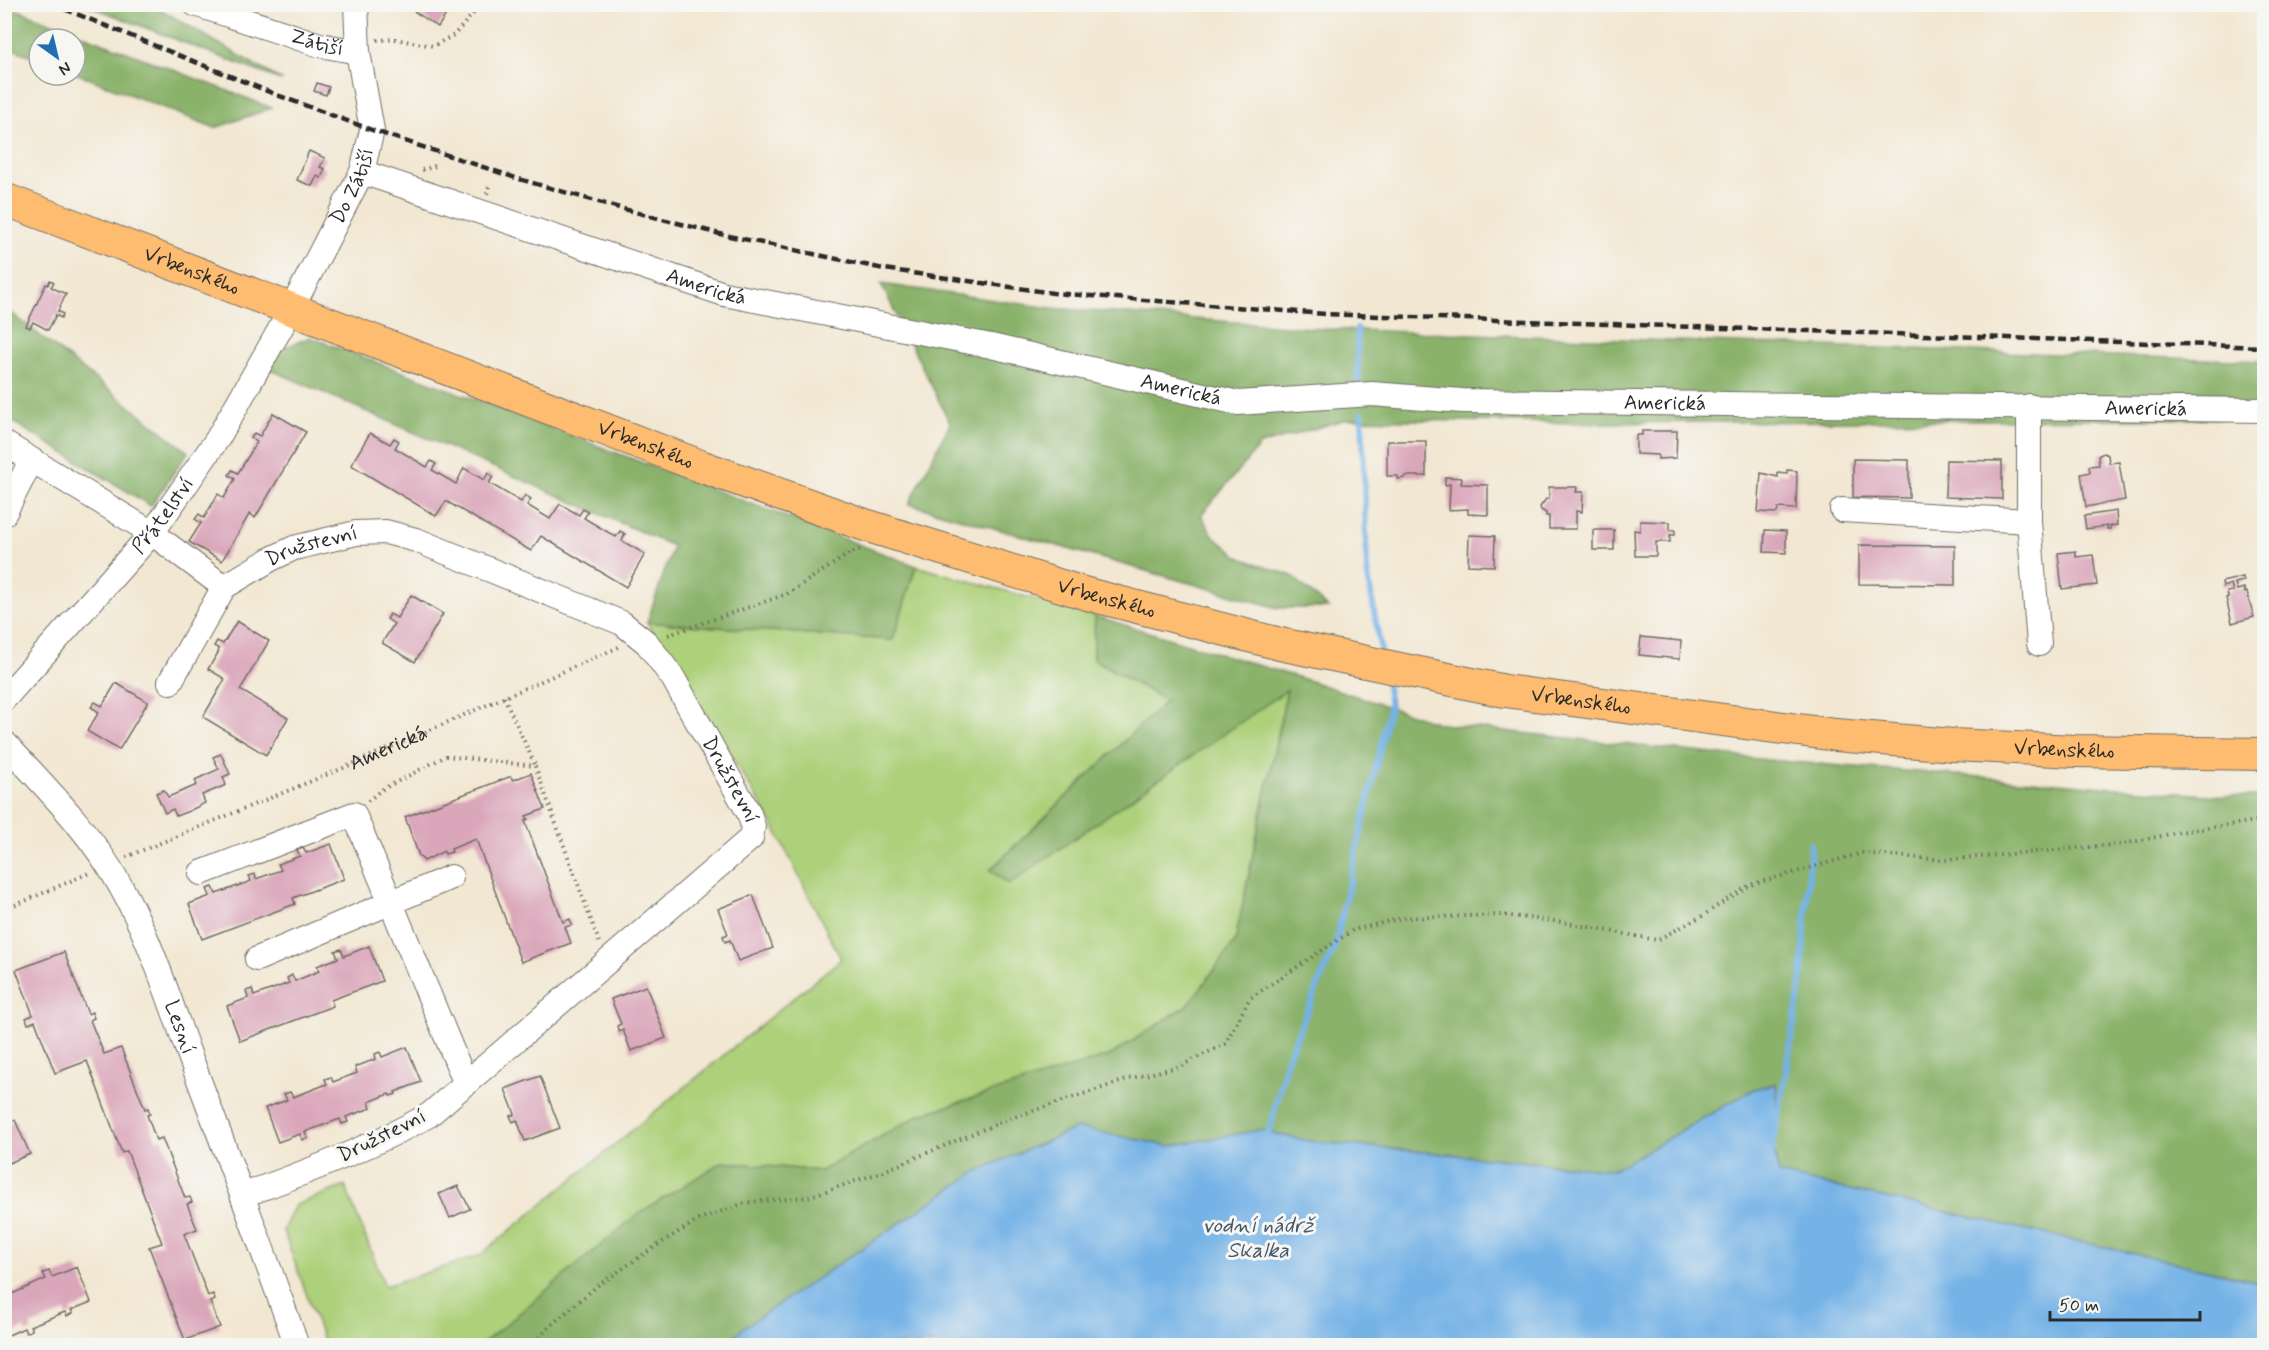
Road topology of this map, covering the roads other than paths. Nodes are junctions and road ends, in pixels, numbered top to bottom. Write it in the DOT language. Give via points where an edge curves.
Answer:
graph roads {
  1 [pos="195,4"];
  2 [pos="356,4"];
  3 [pos="358,52"];
  4 [pos="362,172"];
  5 [pos="4,199"];
  6 [pos="291,310"];
  7 [pos="2029,406"];
  8 [pos="2265,410"];
  9 [pos="4,443"];
  10 [pos="31,461"];
  11 [pos="1842,510"];
  12 [pos="4,514"];
  13 [pos="2029,521"];
  14 [pos="152,533"];
  15 [pos="224,587"];
  16 [pos="2039,644"];
  17 [pos="170,682"];
  18 [pos="4,699"];
  19 [pos="4,742"];
  20 [pos="2265,754"];
  21 [pos="201,873"];
  22 [pos="451,877"];
  23 [pos="392,902"];
  24 [pos="257,960"];
  25 [pos="466,1084"];
  26 [pos="243,1195"];
  27 [pos="296,1345"];
  1 -- 3 [label="street, Zátiší" via="320,45"];
  2 -- 3 [label="street, Zátiší"];
  3 -- 4 [label="street, Do Zátiší" via="372,130"];
  4 -- 6 [label="street, Do Zátiší"];
  4 -- 7 [label="street, Americká" via="724,294 991,346 1238,403 1372,394 1462,401"];
  5 -- 6 [label="main road, Vrbenského"];
  6 -- 14 [label="street, Přátelství" via="218,438"];
  6 -- 20 [label="main road, Vrbenského" via="702,467 886,532 1087,594 1269,641 1505,691 1825,734 2075,751"];
  7 -- 8 [label="street, Americká"];
  7 -- 13 [label="street"];
  9 -- 10 [label="street"];
  10 -- 12 [label="street"];
  10 -- 14 [label="street"];
  11 -- 13 [label="street"];
  13 -- 16 [label="street"];
  14 -- 15 [label="street"];
  14 -- 18 [label="street, Přátelství"];
  15 -- 17 [label="street, Družstevní"];
  15 -- 25 [label="street, Družstevní" via="294,548 356,532 386,532 416,540 622,622 646,643 673,678 749,813 751,838"];
  19 -- 26 [label="street, Lesní" via="117,860 125,895"];
  21 -- 23 [label="street" via="354,814"];
  22 -- 23 [label="street"];
  23 -- 24 [label="street"];
  23 -- 25 [label="street"];
  25 -- 26 [label="street, Družstevní" via="429,1115 402,1130"];
  26 -- 27 [label="street, Lesní"];
}
